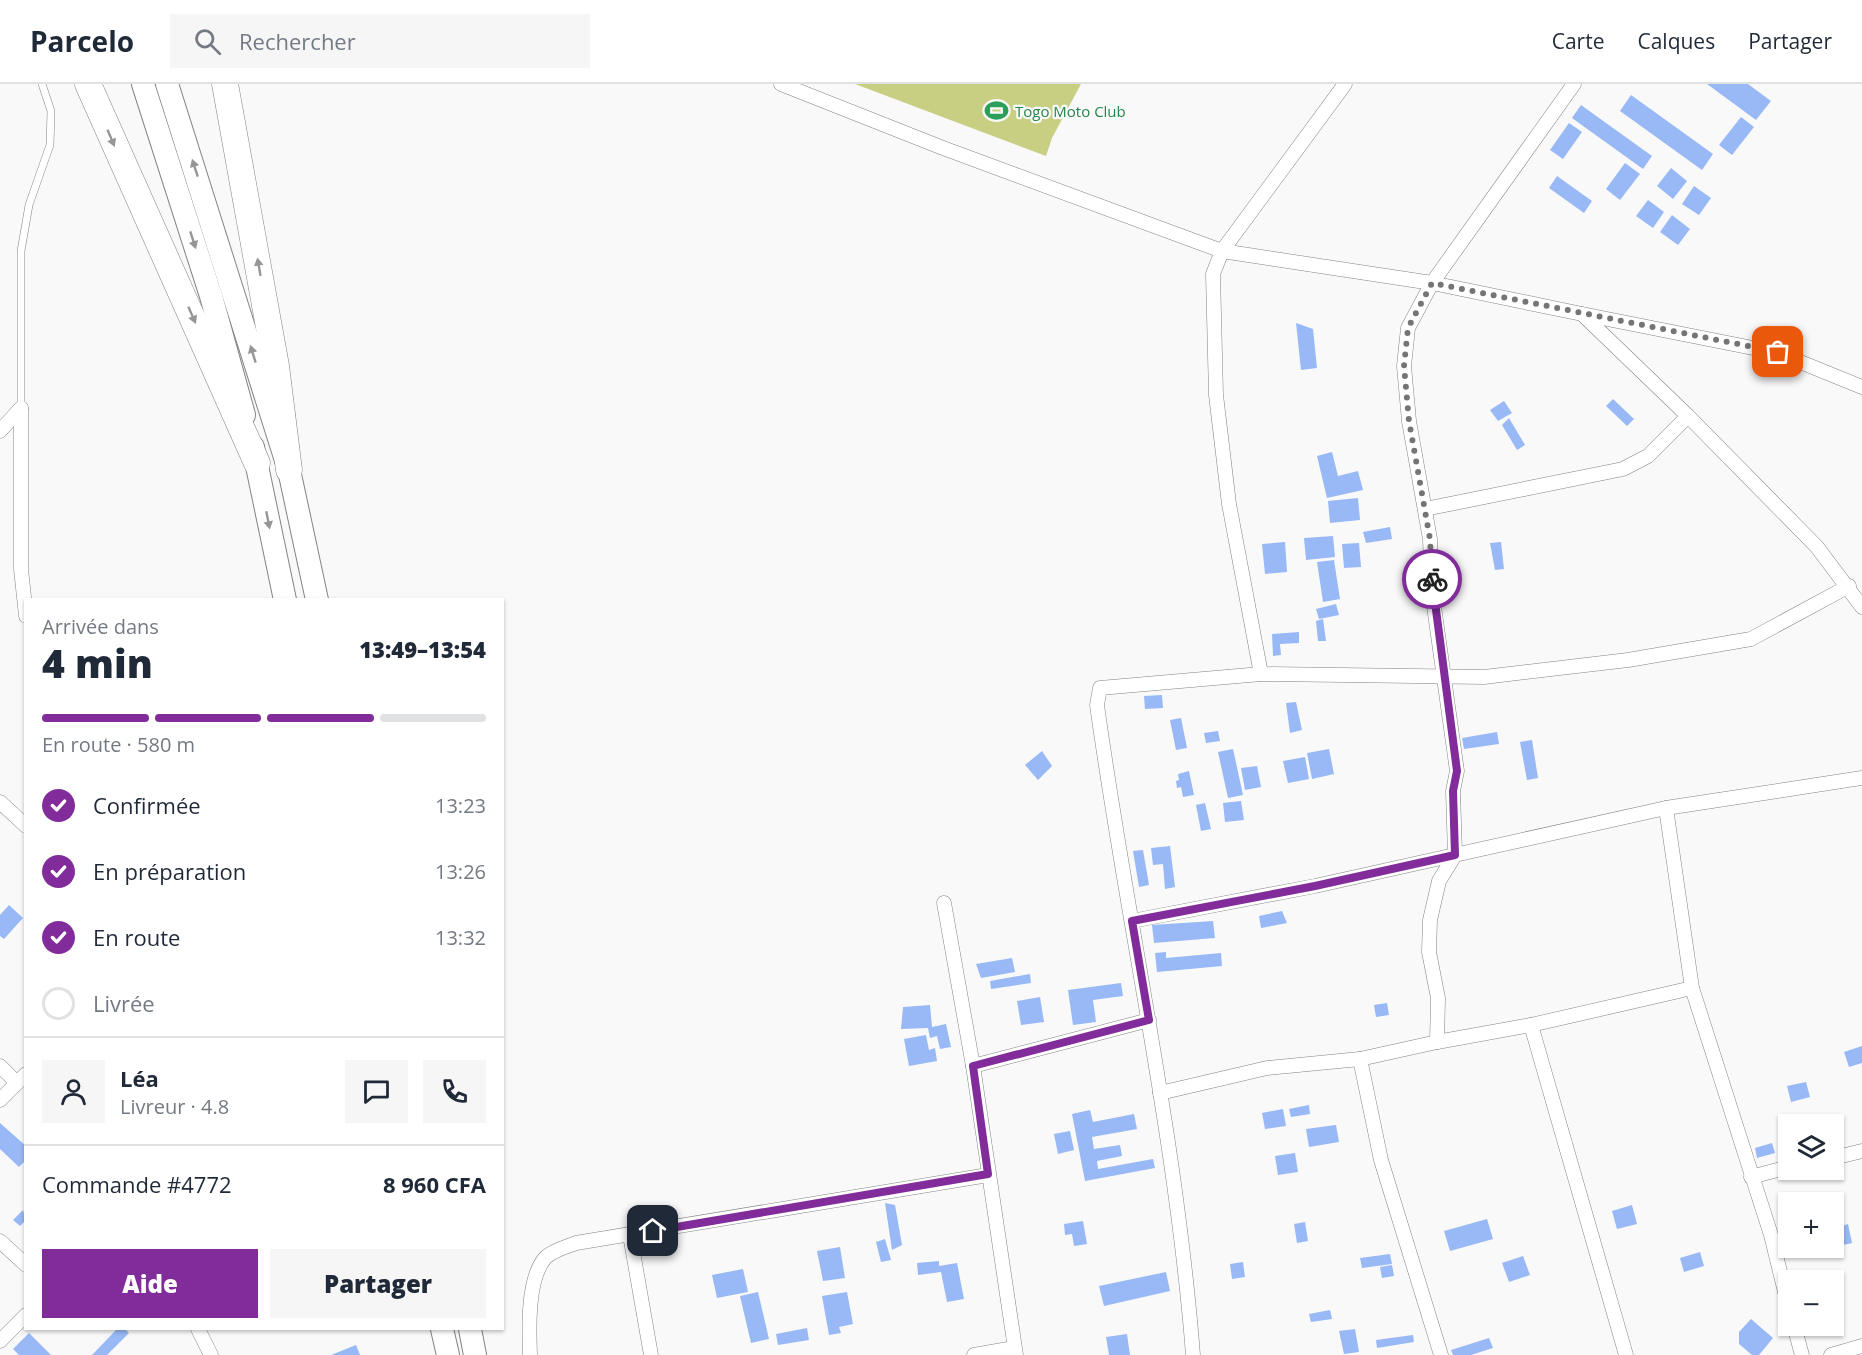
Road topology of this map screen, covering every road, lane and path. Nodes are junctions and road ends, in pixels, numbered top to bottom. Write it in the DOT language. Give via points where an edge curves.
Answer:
graph roads {
  1 [pos="42,84"];
  2 [pos="88,84"];
  3 [pos="143,84"];
  4 [pos="167,84"];
  5 [pos="225,84"];
  6 [pos="781,84"];
  7 [pos="1345,84"];
  8 [pos="1574,84"];
  9 [pos="1222,251"];
  10 [pos="1432,283"];
  11 [pos="1582,314"];
  12 [pos="1862,387"];
  13 [pos="21,408"];
  14 [pos="1688,416"];
  15 [pos="0,431"];
  16 [pos="257,463"];
  17 [pos="289,470"];
  18 [pos="1425,509"];
  19 [pos="1849,586"];
  20 [pos="24,598"];
  21 [pos="285,598"];
  22 [pos="317,598"];
  23 [pos="1862,607"];
  24 [pos="1261,674"];
  25 [pos="1446,676"];
  26 [pos="1862,778"];
  27 [pos="0,802"];
  28 [pos="1666,808"];
  29 [pos="24,824"];
  30 [pos="1455,855"];
  31 [pos="944,903"];
  32 [pos="1132,921"];
  33 [pos="1692,988"];
  34 [pos="1149,1020"];
  35 [pos="1531,1025"];
  36 [pos="1437,1042"];
  37 [pos="1360,1059"];
  38 [pos="0,1066"];
  39 [pos="973,1066"];
  40 [pos="21,1079"];
  41 [pos="1160,1093"];
  42 [pos="0,1100"];
  43 [pos="1862,1151"];
  44 [pos="1844,1155"];
  45 [pos="1778,1170"];
  46 [pos="988,1174"];
  47 [pos="1751,1178"];
  48 [pos="630,1235"];
  49 [pos="0,1241"];
  50 [pos="24,1263"];
  51 [pos="1780,1270"];
  52 [pos="24,1317"];
  53 [pos="198,1330"];
  54 [pos="442,1330"];
  55 [pos="470,1330"];
  56 [pos="1797,1336"];
  57 [pos="0,1341"];
  58 [pos="1862,1346"];
  59 [pos="1015,1351"];
  60 [pos="211,1355"];
  61 [pos="448,1355"];
  62 [pos="475,1355"];
  63 [pos="530,1355"];
  64 [pos="651,1355"];
  65 [pos="974,1355"];
  66 [pos="1193,1355"];
  67 [pos="1441,1355"];
  68 [pos="1626,1355"];
  69 [pos="1802,1355"];
  70 [pos="1831,1355"];
  1 -- 13 [label="lane" via="51,111 50,145 29,205 21,251"];
  2 -- 16 [label="highway, one-way"];
  3 -- 16 [label="main road, one-way" via="211,296"];
  17 -- 4 [label="main road, one-way"];
  17 -- 5 [label="highway, one-way" via="274,355"];
  6 -- 9 [label="street"];
  7 -- 9 [label="street"];
  8 -- 10 [label="street"];
  9 -- 10 [label="street"];
  9 -- 24 [label="street" via="1213,274 1216,395 1229,504"];
  10 -- 11 [label="street"];
  10 -- 18 [label="street" via="1408,328 1404,366 1409,421"];
  11 -- 12 [label="street" via="1778,352"];
  11 -- 14 [label="street"];
  13 -- 15 [label="street"];
  13 -- 20 [label="street"];
  14 -- 18 [label="street" via="1648,456 1623,469"];
  14 -- 19 [label="street" via="1817,547"];
  16 -- 21 [label="main road, one-way"];
  17 -- 22 [label="main road"];
  18 -- 25 [label="street" via="1432,592"];
  19 -- 23 [label="street"];
  19 -- 25 [label="street" via="1751,639 1506,675"];
  24 -- 25 [label="street"];
  24 -- 32 [label="street" via="1100,688 1097,705"];
  25 -- 30 [label="street" via="1457,771 1453,791"];
  26 -- 28 [label="street"];
  27 -- 29 [label="street"];
  28 -- 30 [label="street"];
  28 -- 33 [label="street"];
  30 -- 32 [label="street"];
  30 -- 36 [label="street" via="1439,881 1430,920 1429,952 1438,998"];
  31 -- 39 [label="street"];
  32 -- 34 [label="street"];
  33 -- 35 [label="street"];
  33 -- 47 [label="street"];
  34 -- 39 [label="street"];
  34 -- 41 [label="street"];
  35 -- 36 [label="street"];
  35 -- 68 [label="street"];
  36 -- 37 [label="street"];
  37 -- 41 [label="street" via="1267,1068"];
  37 -- 67 [label="street" via="1381,1160"];
  38 -- 40 [label="street"];
  39 -- 46 [label="street"];
  40 -- 42 [label="street"];
  41 -- 66 [label="street" via="1186,1258"];
  43 -- 44 [label="street"];
  45 -- 47 [label="street"];
  46 -- 48 [label="street"];
  46 -- 59 [label="street"];
  47 -- 51 [label="street"];
  48 -- 63 [label="street" via="576,1243 547,1256 538,1268 534,1284"];
  48 -- 64 [label="street"];
  49 -- 50 [label="street"];
  52 -- 57 [label="street"];
  53 -- 60 [label="street"];
  54 -- 61 [label="main road"];
  55 -- 62 [label="main road"];
  56 -- 69 [label="street"];
  58 -- 70 [label="street"];
  59 -- 65 [label="street"];
}
